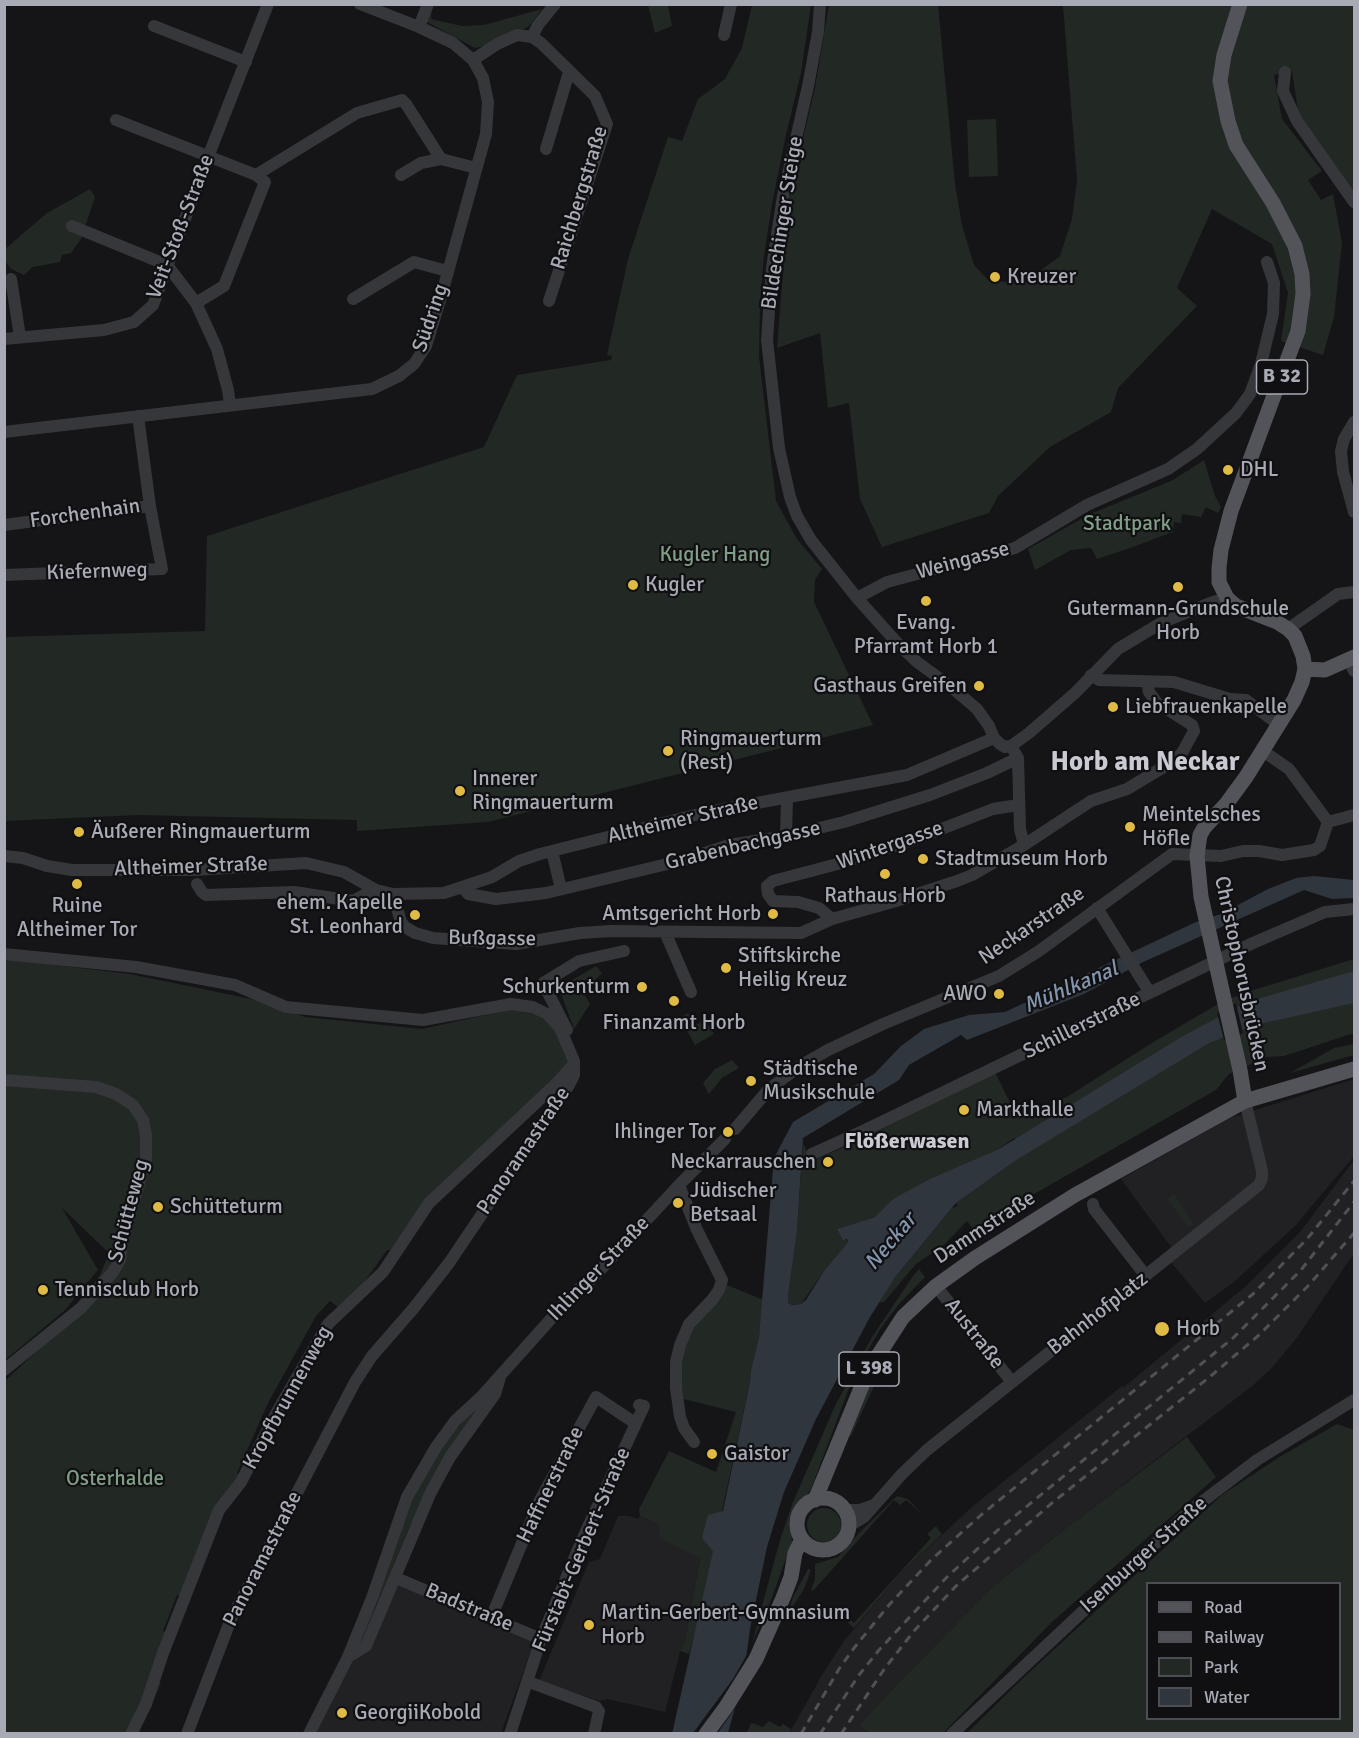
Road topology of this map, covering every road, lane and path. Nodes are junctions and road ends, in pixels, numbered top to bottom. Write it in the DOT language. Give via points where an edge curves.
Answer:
graph roads {
  1 [pos="268,4"];
  2 [pos="360,4"];
  3 [pos="428,4"];
  4 [pos="555,4"];
  5 [pos="731,4"];
  6 [pos="820,4"];
  7 [pos="1240,4"];
  8 [pos="154,26"];
  9 [pos="419,27"];
  10 [pos="724,35"];
  11 [pos="532,37"];
  12 [pos="473,60"];
  13 [pos="246,62"];
  14 [pos="569,72"];
  15 [pos="1285,72"];
  16 [pos="116,120"];
  17 [pos="546,149"];
  18 [pos="208,157"];
  19 [pos="441,159"];
  20 [pos="476,168"];
  21 [pos="401,175"];
  22 [pos="256,176"];
  23 [pos="1354,202"];
  24 [pos="72,226"];
  25 [pos="1267,262"];
  26 [pos="167,265"];
  27 [pos="447,271"];
  28 [pos="11,279"];
  29 [pos="353,299"];
  30 [pos="549,301"];
  31 [pos="196,303"];
  32 [pos="20,337"];
  33 [pos="4,339"];
  34 [pos="230,405"];
  35 [pos="138,416"];
  36 [pos="1354,422"];
  37 [pos="4,432"];
  38 [pos="150,506"];
  39 [pos="1354,512"];
  40 [pos="4,525"];
  41 [pos="4,575"];
  42 [pos="1354,592"];
  43 [pos="857,598"];
  44 [pos="1227,598"];
  45 [pos="1288,629"];
  46 [pos="1353,663"];
  47 [pos="1305,669"];
  48 [pos="1091,675"];
  49 [pos="1147,682"];
  50 [pos="1279,725"];
  51 [pos="994,738"];
  52 [pos="1011,746"];
  53 [pos="1263,751"];
  54 [pos="1018,758"];
  55 [pos="787,798"];
  56 [pos="1018,805"];
  57 [pos="1354,814"];
  58 [pos="1328,822"];
  59 [pos="786,836"];
  60 [pos="1024,845"];
  61 [pos="552,851"];
  62 [pos="4,856"];
  63 [pos="1197,856"];
  64 [pos="197,884"];
  65 [pos="464,888"];
  66 [pos="561,889"];
  67 [pos="373,890"];
  68 [pos="393,894"];
  69 [pos="1097,909"];
  70 [pos="1354,909"];
  71 [pos="832,919"];
  72 [pos="659,931"];
  73 [pos="624,951"];
  74 [pos="4,954"];
  75 [pos="1215,961"];
  76 [pos="691,992"];
  77 [pos="1150,993"];
  78 [pos="568,1048"];
  79 [pos="574,1064"];
  80 [pos="1354,1069"];
  81 [pos="4,1080"];
  82 [pos="1245,1101"];
  83 [pos="735,1129"];
  84 [pos="725,1140"];
  85 [pos="812,1154"];
  86 [pos="679,1185"];
  87 [pos="1093,1206"];
  88 [pos="1146,1276"];
  89 [pos="936,1286"];
  90 [pos="4,1370"];
  91 [pos="500,1376"];
  92 [pos="1012,1382"];
  93 [pos="1354,1400"];
  94 [pos="639,1405"];
  95 [pos="635,1423"];
  96 [pos="694,1442"];
  97 [pos="829,1469"];
  98 [pos="815,1500"];
  99 [pos="875,1504"];
  100 [pos="839,1505"];
  101 [pos="849,1526"];
  102 [pos="802,1539"];
  103 [pos="815,1549"];
  104 [pos="791,1577"];
  105 [pos="396,1578"];
  106 [pos="491,1618"];
  107 [pos="541,1639"];
  108 [pos="348,1657"];
  109 [pos="529,1682"];
  110 [pos="131,1734"];
  111 [pos="187,1734"];
  112 [pos="309,1734"];
  113 [pos="510,1734"];
  114 [pos="594,1734"];
  115 [pos="706,1734"];
  116 [pos="952,1734"];
  1 -- 13 [label="street, Veit-Stoß-Straße"];
  2 -- 9 [label="street, Südring"];
  3 -- 9 [label="street"];
  4 -- 11 [label="street"];
  5 -- 10 [label="street"];
  6 -- 43 [label="street, Bildechinger Steige" via="808,86 778,227 767,340 779,448 790,497 811,540"];
  7 -- 44 [label="main road, B 32" via="1220,81 1228,121 1236,145 1295,246 1303,294 1294,340 1231,511 1219,568 1219,582"];
  8 -- 13 [label="street"];
  9 -- 12 [label="street, Südring" via="453,43"];
  11 -- 12 [label="street" via="517,35"];
  11 -- 14 [label="street, Raichbergstraße"];
  12 -- 20 [label="street, Südring" via="483,78 488,102 486,134"];
  13 -- 18 [label="street, Veit-Stoß-Straße"];
  14 -- 17 [label="street"];
  14 -- 30 [label="street, Raichbergstraße" via="595,96 607,124"];
  15 -- 23 [label="street" via="1283,91 1297,121"];
  16 -- 18 [label="street"];
  18 -- 22 [label="street"];
  18 -- 26 [label="street, Veit-Stoß-Straße"];
  19 -- 20 [label="street"];
  19 -- 21 [label="street" via="421,163"];
  19 -- 22 [label="street" via="402,100 357,113"];
  20 -- 27 [label="street, Südring"];
  22 -- 31 [label="street" via="265,182 224,286"];
  24 -- 26 [label="street"];
  25 -- 43 [label="street, Weingasse" via="1274,283 1272,314 1250,394 1197,449 1168,469 1087,505 1015,548 887,582"];
  26 -- 31 [label="street"];
  26 -- 32 [label="street, Veit-Stoß-Straße" via="153,305 134,322 104,330"];
  27 -- 29 [label="street" via="414,262"];
  27 -- 34 [label="street, Südring" via="426,346 414,364 399,376 372,388"];
  28 -- 32 [label="street"];
  31 -- 34 [label="street" via="217,349"];
  32 -- 33 [label="street, Veit-Stoß-Straße"];
  34 -- 35 [label="street, Südring"];
  35 -- 37 [label="street, Südring"];
  35 -- 38 [label="street, Forchenhain"];
  36 -- 39 [label="street" via="1341,451"];
  38 -- 40 [label="street, Forchenhain"];
  38 -- 41 [label="street, Kiefernweg" via="162,569"];
  42 -- 45 [label="street" via="1338,594"];
  43 -- 51 [label="street, Bildechinger Steige" via="917,662 977,709"];
  44 -- 45 [label="main road" via="1236,606"];
  44 -- 48 [label="street" via="1140,634"];
  45 -- 47 [label="main road" via="1295,636"];
  46 -- 47 [label="main road" via="1325,670"];
  47 -- 50 [label="main road"];
  48 -- 49 [label="street" via="1099,680"];
  48 -- 52 [label="street"];
  49 -- 50 [label="street" via="1174,682 1246,700"];
  49 -- 60 [label="street, Bußgasse" via="1156,703 1192,725 1194,731 1182,753 1127,789 1091,801"];
  50 -- 53 [label="main road"];
  51 -- 52 [label="street" via="1005,747"];
  51 -- 55 [label="street, Altheimer Straße" via="907,775"];
  52 -- 54 [label="street"];
  53 -- 58 [label="street" via="1289,769"];
  53 -- 63 [label="main road" via="1232,797 1204,828"];
  54 -- 56 [label="street"];
  54 -- 59 [label="street, Grabenbachgasse" via="937,792"];
  55 -- 59 [label="street"];
  55 -- 61 [label="street, Altheimer Straße" via="703,813"];
  56 -- 60 [label="street"];
  56 -- 71 [label="street, Wintergasse" via="993,808 913,840 767,886 773,901 819,908"];
  57 -- 58 [label="street"];
  58 -- 63 [label="street, Neckarstraße" via="1320,846 1314,850 1282,855 1259,851"];
  59 -- 66 [label="street, Grabenbachgasse" via="729,845 684,860"];
  60 -- 71 [label="street, Bußgasse" via="972,875"];
  61 -- 65 [label="street, Altheimer Straße" via="530,856"];
  61 -- 66 [label="street"];
  62 -- 67 [label="street, Altheimer Straße" via="72,870 195,870 306,862 344,872"];
  63 -- 69 [label="street, Neckarstraße" via="1172,854"];
  63 -- 75 [label="main road, Christophorusbrücken"];
  64 -- 67 [label="street, Altheimer Straße" via="207,895 294,892 348,901 358,900"];
  65 -- 66 [label="street, Grabenbachgasse" via="468,894 496,899"];
  65 -- 68 [label="street, Altheimer Straße" via="444,893"];
  67 -- 68 [label="street, Altheimer Straße"];
  68 -- 72 [label="street, Bußgasse" via="405,927 433,938 516,944 580,933"];
  69 -- 77 [label="street"];
  69 -- 83 [label="street, Neckarstraße" via="999,976 884,1024 800,1066 769,1089"];
  70 -- 75 [label="street, Schillerstraße" via="1325,912"];
  71 -- 72 [label="street, Bußgasse" via="801,933"];
  72 -- 76 [label="street"];
  73 -- 78 [label="street" via="579,961 543,983 571,1039"];
  74 -- 78 [label="street, Panoramastraße" via="136,967 235,985 286,1007 423,1020 511,1004 532,1007 547,1014 560,1028"];
  75 -- 77 [label="street, Schillerstraße"];
  75 -- 82 [label="main road, Christophorusbrücken"];
  77 -- 85 [label="street, Schillerstraße"];
  78 -- 79 [label="street, Panoramastraße"];
  79 -- 110 [label="street, Kropfbrunnenweg" via="429,1203 383,1272 328,1323 241,1482 219,1510"];
  79 -- 111 [label="street, Panoramastraße" via="569,1085 450,1263 355,1382 231,1619"];
  80 -- 82 [label="main road, Dammstraße" via="1282,1085"];
  81 -- 90 [label="street, Schütteweg" via="96,1087 116,1094 133,1105 143,1120 146,1159 120,1260 113,1272 81,1308"];
  82 -- 88 [label="street, Bahnhofplatz" via="1262,1181"];
  82 -- 89 [label="main road, Dammstraße / L 398" via="1055,1207"];
  84 -- 86 [label="street, Ihlinger Straße"];
  86 -- 91 [label="street, Ihlinger Straße"];
  86 -- 96 [label="street" via="722,1280 719,1290 689,1324 676,1362 680,1417"];
  87 -- 88 [label="street"];
  88 -- 92 [label="street, Bahnhofplatz"];
  89 -- 92 [label="street, Austraße"];
  89 -- 97 [label="main road, Dammstraße / L 398" via="903,1317 873,1361"];
  91 -- 105 [label="street, Ihlinger Straße" via="495,1395 450,1457 430,1494"];
  91 -- 108 [label="street, Ihlinger Straße" via="455,1421 407,1497"];
  92 -- 99 [label="street, Bahnhofplatz" via="927,1450"];
  93 -- 116 [label="street, Isenburger Straße" via="1257,1460 1190,1510"];
  94 -- 95 [label="street, Fürstabt-Gerbert-Straße" via="644,1406"];
  95 -- 106 [label="street, Haffnerstraße" via="596,1397 539,1502"];
  95 -- 107 [label="street, Fürstabt-Gerbert-Straße"];
  97 -- 98 [label="main road, Dammstraße / L 398"];
  97 -- 100 [label="main road, Dammstraße"];
  98 -- 100 [label="main road" via="824,1498"];
  98 -- 102 [label="main road, L 398" via="799,1516 797,1524"];
  99 -- 100 [label="street" via="860,1510"];
  99 -- 101 [label="street, Bahnhofplatz"];
  100 -- 101 [label="main road"];
  101 -- 103 [label="main road" via="838,1546"];
  102 -- 103 [label="main road"];
  102 -- 104 [label="main road"];
  103 -- 104 [label="main road"];
  104 -- 115 [label="main road" via="756,1659"];
  105 -- 106 [label="street, Badstraße"];
  105 -- 108 [label="street, Ihlinger Straße" via="366,1646"];
  106 -- 107 [label="street, Badstraße"];
  107 -- 109 [label="street, Fürstabt-Gerbert-Straße"];
  108 -- 112 [label="street, Ihlinger Straße"];
  109 -- 113 [label="street, Fürstabt-Gerbert-Straße"];
  109 -- 114 [label="street" via="596,1707"];
}
